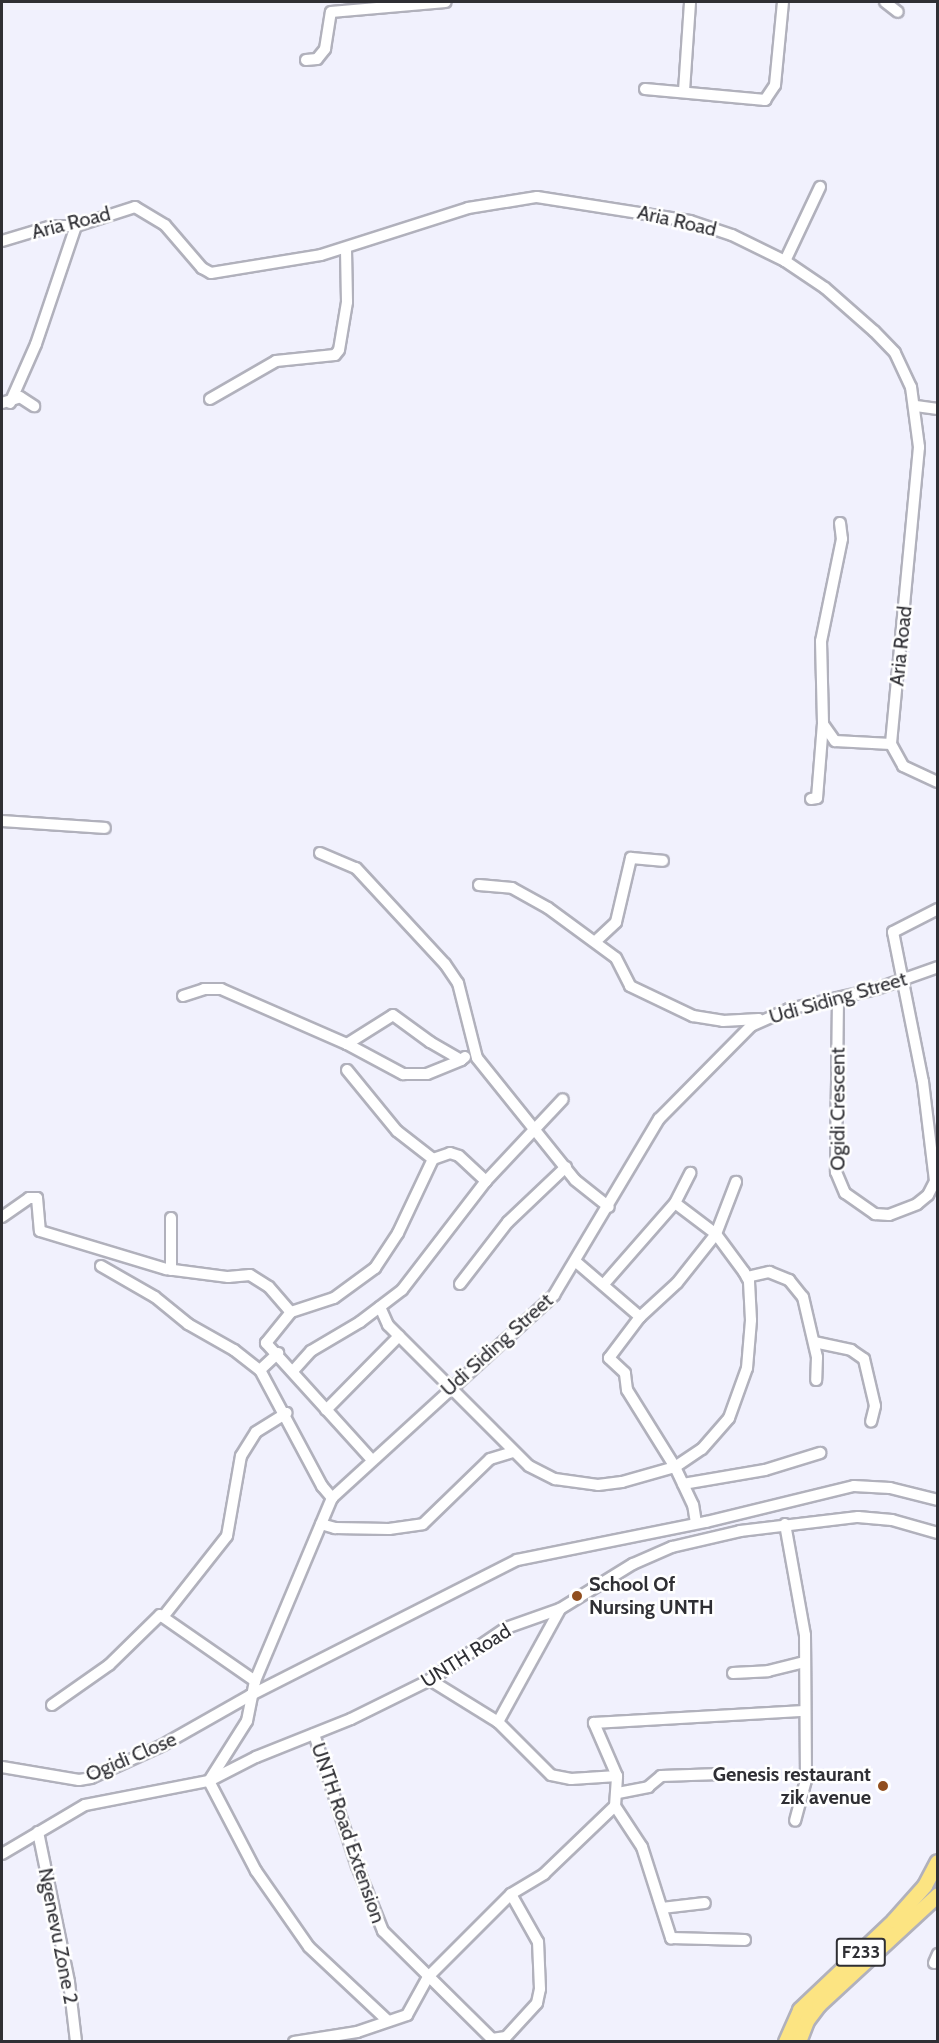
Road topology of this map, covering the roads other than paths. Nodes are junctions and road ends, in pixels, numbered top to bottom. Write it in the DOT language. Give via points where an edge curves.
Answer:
graph roads {
  1 [pos="446,2"];
  2 [pos="690,2"];
  3 [pos="783,2"];
  4 [pos="885,2"];
  5 [pos="332,7"];
  6 [pos="898,12"];
  7 [pos="306,60"];
  8 [pos="645,89"];
  9 [pos="684,91"];
  10 [pos="820,187"];
  11 [pos="76,226"];
  12 [pos="2,241"];
  13 [pos="346,249"];
  14 [pos="785,261"];
  15 [pos="210,399"];
  16 [pos="6,403"];
  17 [pos="34,406"];
  18 [pos="916,406"];
  19 [pos="938,409"];
  20 [pos="840,523"];
  21 [pos="823,723"];
  22 [pos="891,744"];
  23 [pos="938,782"];
  24 [pos="811,799"];
  25 [pos="2,821"];
  26 [pos="105,828"];
  27 [pos="320,853"];
  28 [pos="663,861"];
  29 [pos="479,885"];
  30 [pos="938,909"];
  31 [pos="597,940"];
  32 [pos="938,968"];
  33 [pos="905,981"];
  34 [pos="183,996"];
  35 [pos="838,999"];
  36 [pos="763,1019"];
  37 [pos="347,1044"];
  38 [pos="474,1053"];
  39 [pos="460,1060"];
  40 [pos="347,1070"];
  41 [pos="563,1099"];
  42 [pos="537,1130"];
  43 [pos="433,1159"];
  44 [pos="566,1167"];
  45 [pos="690,1173"];
  46 [pos="486,1181"];
  47 [pos="736,1182"];
  48 [pos="675,1203"];
  49 [pos="609,1207"];
  50 [pos="2,1216"];
  51 [pos="171,1218"];
  52 [pos="716,1234"];
  53 [pos="575,1261"];
  54 [pos="101,1266"];
  55 [pos="171,1270"];
  56 [pos="747,1277"];
  57 [pos="460,1284"];
  58 [pos="604,1284"];
  59 [pos="380,1307"];
  60 [pos="291,1312"];
  61 [pos="640,1317"];
  62 [pos="399,1336"];
  63 [pos="814,1342"];
  64 [pos="278,1353"];
  65 [pos="260,1370"];
  66 [pos="293,1371"];
  67 [pos="816,1380"];
  68 [pos="452,1385"];
  69 [pos="326,1410"];
  70 [pos="285,1413"];
  71 [pos="871,1422"];
  72 [pos="513,1452"];
  73 [pos="820,1453"];
  74 [pos="372,1460"];
  75 [pos="675,1467"];
  76 [pos="683,1484"];
  77 [pos="332,1498"];
  78 [pos="938,1500"];
  79 [pos="696,1523"];
  80 [pos="321,1524"];
  81 [pos="785,1524"];
  82 [pos="938,1533"];
  83 [pos="560,1609"];
  84 [pos="163,1617"];
  85 [pos="805,1662"];
  86 [pos="734,1673"];
  87 [pos="430,1680"];
  88 [pos="255,1681"];
  89 [pos="251,1695"];
  90 [pos="52,1705"];
  91 [pos="804,1711"];
  92 [pos="498,1722"];
  93 [pos="314,1734"];
  94 [pos="2,1767"];
  95 [pos="720,1774"];
  96 [pos="617,1776"];
  97 [pos="208,1781"];
  98 [pos="618,1793"];
  99 [pos="615,1806"];
  100 [pos="795,1821"];
  101 [pos="38,1832"];
  102 [pos="2,1854"];
  103 [pos="937,1864"];
  104 [pos="511,1894"];
  105 [pos="938,1895"];
  106 [pos="705,1903"];
  107 [pos="663,1908"];
  108 [pos="745,1940"];
  109 [pos="428,1977"];
  110 [pos="388,2021"];
  111 [pos="796,2041"];
  112 [pos="76,2042"];
  113 [pos="294,2042"];
  1 -- 5 [label="street"];
  2 -- 9 [label="street"];
  3 -- 9 [label="street" via="775,85 769,96 762,100"];
  4 -- 6 [label="street"];
  5 -- 7 [label="street" via="325,49 317,59"];
  8 -- 9 [label="street"];
  10 -- 14 [label="street"];
  11 -- 12 [label="street, Aria Road" via="52,226"];
  11 -- 13 [label="street, Aria Road" via="128,207 140,208 178,237 202,268 211,273"];
  11 -- 16 [label="street" via="36,344"];
  13 -- 14 [label="street, Aria Road" via="468,208 537,197 690,221 732,235"];
  13 -- 15 [label="street" via="347,302 335,355 276,361 237,387"];
  14 -- 18 [label="street, Aria Road" via="825,288 895,353"];
  16 -- 17 [label="street" via="20,397"];
  18 -- 19 [label="street"];
  18 -- 22 [label="street, Aria Road" via="920,447"];
  20 -- 21 [label="street" via="842,539 821,641"];
  21 -- 22 [label="street" via="835,741"];
  21 -- 24 [label="street" via="817,798"];
  22 -- 23 [label="street" via="903,766"];
  25 -- 26 [label="street"];
  27 -- 38 [label="street" via="356,868 445,964 458,983"];
  28 -- 31 [label="street" via="631,858 615,922"];
  29 -- 31 [label="street" via="512,888"];
  30 -- 33 [label="street, Ogidi Crescent" via="893,932"];
  31 -- 36 [label="street" via="616,957 630,986 693,1016 723,1021"];
  32 -- 33 [label="street, Udi Siding Street"];
  33 -- 35 [label="street, Udi Siding Street"];
  33 -- 35 [label="street, Ogidi Crescent" via="931,1130 935,1181 928,1195 917,1204 889,1215 875,1214 845,1193 836,1172"];
  34 -- 37 [label="street" via="204,989 221,989"];
  35 -- 36 [label="street, Udi Siding Street"];
  36 -- 49 [label="street, Udi Siding Street" via="741,1034 659,1119"];
  37 -- 39 [label="street" via="412,1076"];
  37 -- 39 [label="street" via="393,1015"];
  38 -- 39 [label="street"];
  38 -- 42 [label="street"];
  40 -- 43 [label="street" via="363,1086 382,1118"];
  41 -- 42 [label="street"];
  42 -- 44 [label="street"];
  42 -- 46 [label="street"];
  43 -- 46 [label="street" via="450,1153 459,1156"];
  43 -- 60 [label="street" via="398,1233 375,1268 334,1298"];
  44 -- 49 [label="street"];
  44 -- 57 [label="street" via="508,1222"];
  45 -- 48 [label="street"];
  46 -- 59 [label="street" via="402,1290"];
  47 -- 52 [label="street"];
  48 -- 52 [label="street"];
  48 -- 58 [label="street"];
  49 -- 53 [label="street, Udi Siding Street"];
  50 -- 55 [label="street" via="29,1198 37,1198 40,1231"];
  51 -- 55 [label="street"];
  52 -- 56 [label="street"];
  52 -- 61 [label="street" via="677,1283"];
  53 -- 58 [label="street"];
  53 -- 68 [label="street, Udi Siding Street" via="554,1295"];
  54 -- 65 [label="street" via="155,1297 188,1324"];
  55 -- 60 [label="street" via="228,1277 250,1275 269,1287"];
  56 -- 63 [label="street" via="769,1272 789,1280 803,1297"];
  56 -- 75 [label="street" via="751,1339 739,1394 717,1433"];
  58 -- 61 [label="street"];
  59 -- 62 [label="street" via="387,1325"];
  59 -- 66 [label="street" via="311,1351"];
  60 -- 64 [label="street" via="266,1340"];
  61 -- 75 [label="street" via="609,1358 625,1373 627,1390"];
  62 -- 68 [label="street"];
  62 -- 69 [label="street"];
  63 -- 67 [label="street"];
  63 -- 71 [label="street" via="851,1350 864,1359 875,1406"];
  64 -- 65 [label="street"];
  64 -- 66 [label="street"];
  65 -- 70 [label="street"];
  66 -- 69 [label="street" via="293,1377"];
  68 -- 72 [label="street"];
  68 -- 74 [label="street, Udi Siding Street"];
  69 -- 74 [label="street"];
  70 -- 77 [label="street" via="318,1479"];
  70 -- 84 [label="street" via="256,1432 241,1456 227,1536"];
  72 -- 75 [label="street" via="529,1466 570,1483 622,1482"];
  72 -- 80 [label="street" via="490,1459 423,1524 389,1529"];
  73 -- 76 [label="street" via="765,1470"];
  74 -- 77 [label="street, Udi Siding Street"];
  75 -- 76 [label="street"];
  76 -- 79 [label="street"];
  77 -- 80 [label="street, Udi Siding Street"];
  78 -- 79 [label="street, Ogidi Close" via="890,1488 854,1486"];
  79 -- 89 [label="street, Ogidi Close" via="517,1560"];
  80 -- 88 [label="street, Udi Siding Street"];
  81 -- 82 [label="street, UNTH Road" via="875,1518"];
  81 -- 83 [label="street, UNTH Road" via="672,1548 633,1564"];
  81 -- 85 [label="street" via="788,1558 804,1617"];
  83 -- 87 [label="street, UNTH Road" via="506,1628"];
  83 -- 92 [label="street"];
  84 -- 88 [label="street"];
  84 -- 90 [label="street" via="158,1616 81,1688"];
  85 -- 86 [label="street" via="768,1671"];
  85 -- 91 [label="street"];
  87 -- 92 [label="street"];
  87 -- 93 [label="street, UNTH Road"];
  88 -- 89 [label="street, Udi Siding Street"];
  89 -- 94 [label="street, Ogidi Close" via="187,1733 91,1778 79,1780"];
  89 -- 97 [label="street, Udi Siding Street" via="247,1721"];
  91 -- 96 [label="street" via="594,1724"];
  91 -- 100 [label="street" via="806,1780"];
  92 -- 96 [label="street" via="551,1775 571,1779"];
  93 -- 97 [label="street, UNTH Road"];
  93 -- 109 [label="street, UNTH Road Extension" via="378,1923"];
  95 -- 98 [label="street" via="661,1776 648,1787"];
  96 -- 98 [label="street"];
  97 -- 101 [label="street, UNTH Road" via="99,1800"];
  97 -- 110 [label="street" via="256,1871 309,1947"];
  98 -- 99 [label="street"];
  99 -- 104 [label="street" via="544,1874"];
  99 -- 107 [label="street" via="642,1847"];
  101 -- 102 [label="street, UNTH Road"];
  101 -- 112 [label="street, Ngenevu Zone 2"];
  103 -- 111 [label="main road, F233" via="925,1885 894,1921 811,1996 792,2022"];
  104 -- 109 [label="street"];
  104 -- 109 [label="street, UNTH Road Extension" via="538,1942 540,1989 537,2003 506,2037 492,2039"];
  105 -- 111 [label="main road, F233" via="819,2005"];
  106 -- 107 [label="street"];
  107 -- 108 [label="street" via="670,1938"];
  109 -- 110 [label="street" via="407,2015"];
  110 -- 113 [label="street" via="357,2032"];
}
